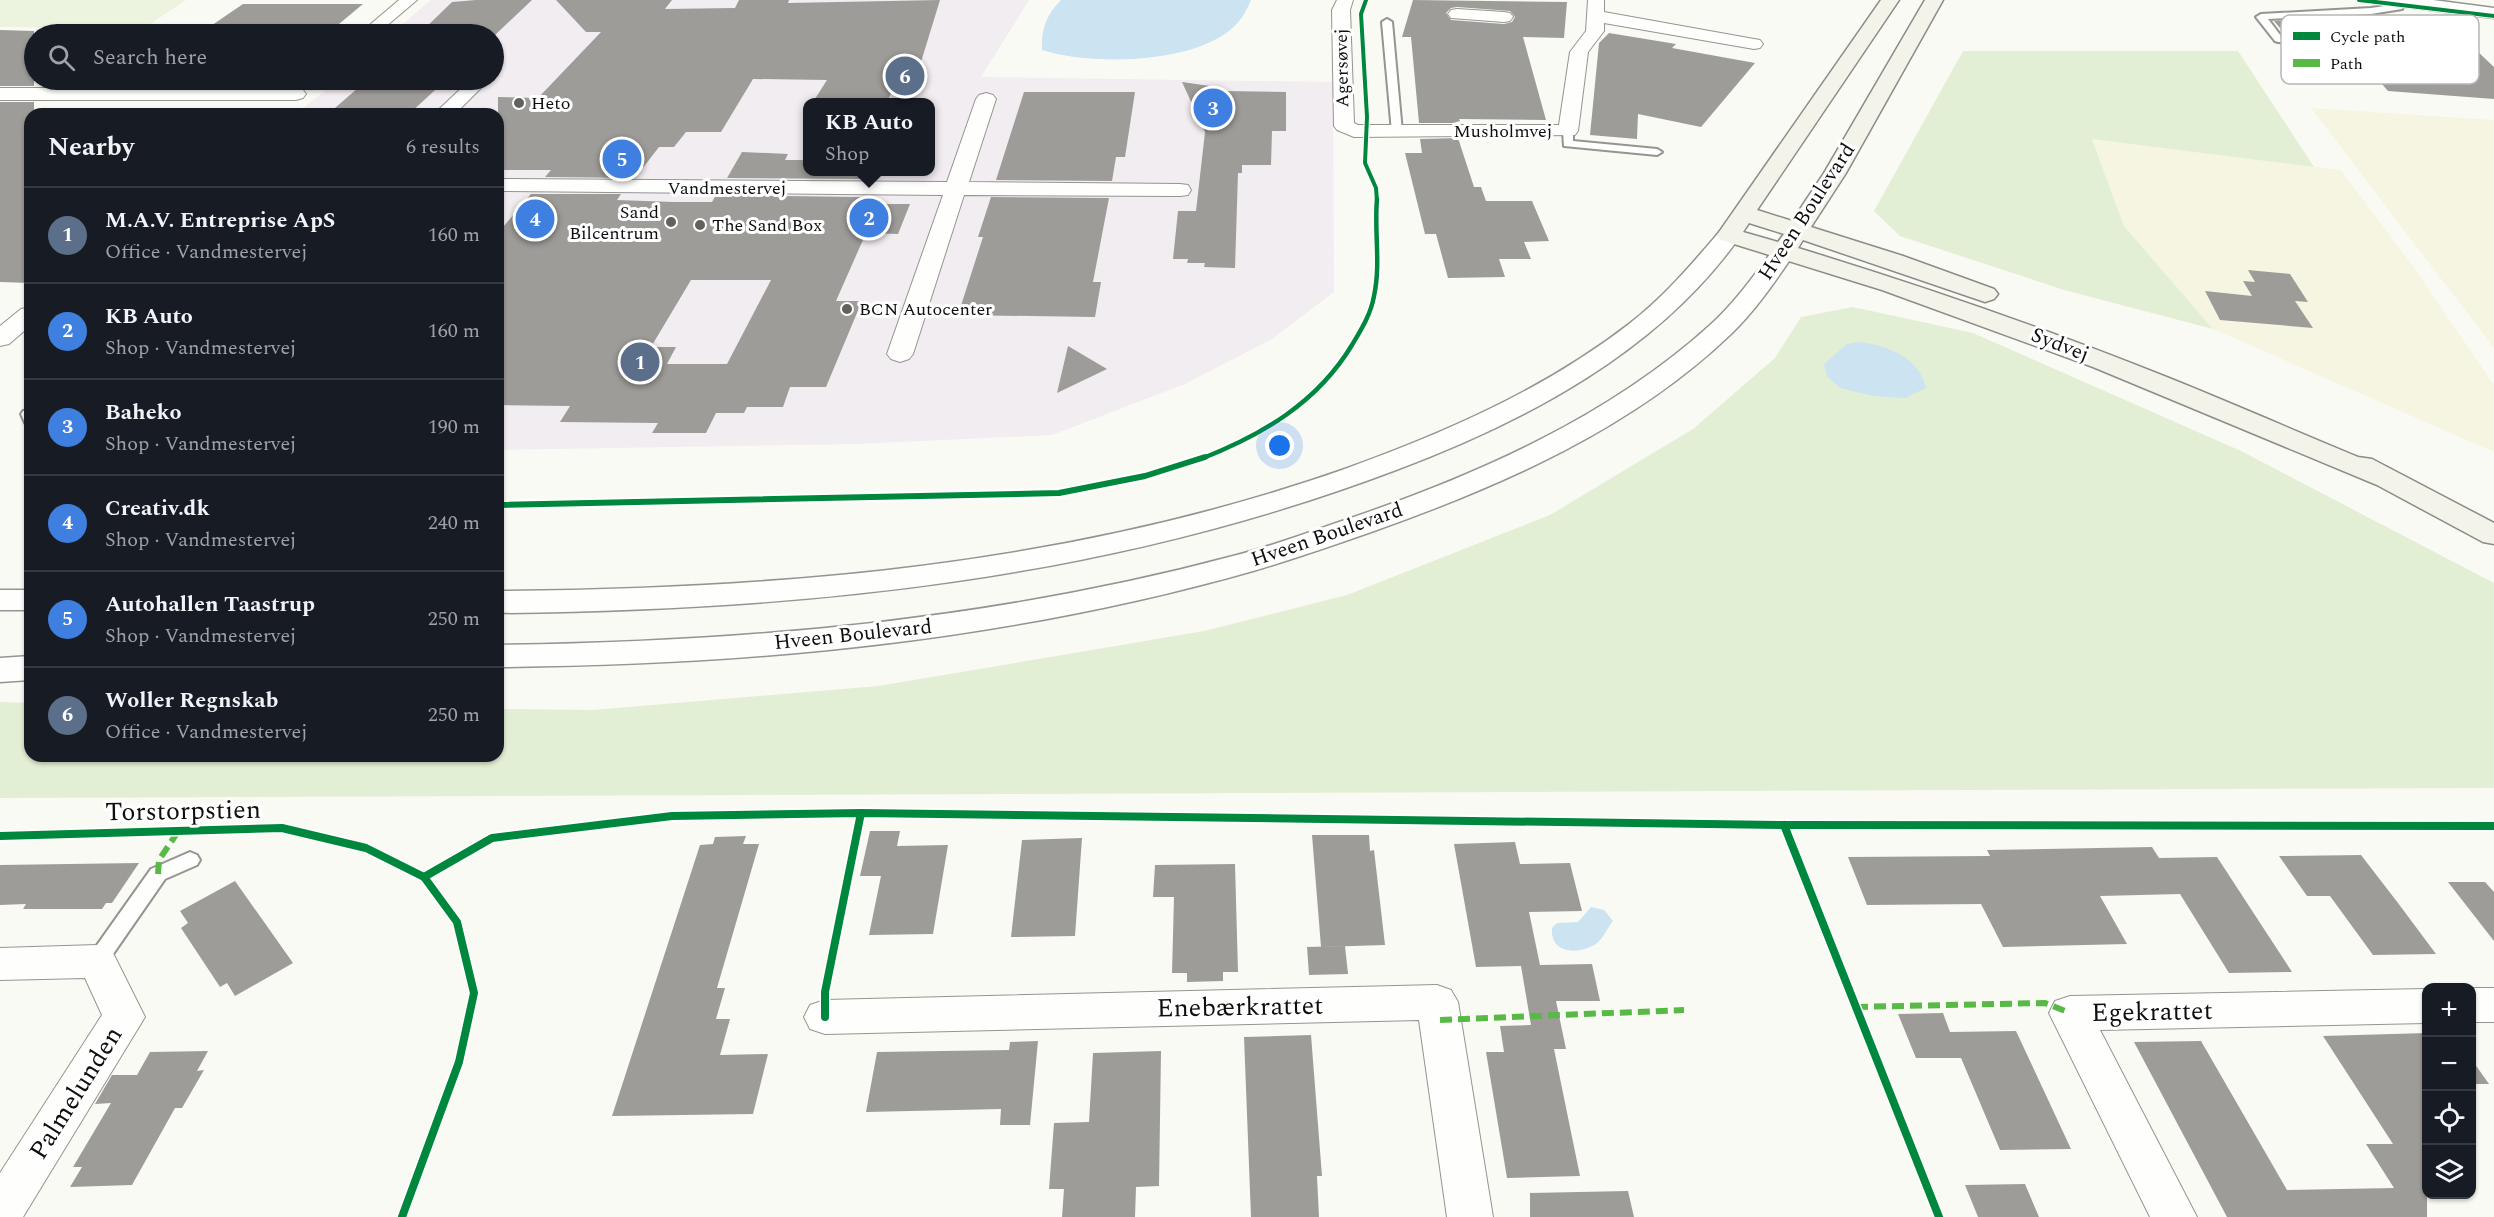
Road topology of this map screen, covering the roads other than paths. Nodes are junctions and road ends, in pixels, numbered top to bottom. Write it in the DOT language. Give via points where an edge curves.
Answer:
graph roads {
  1 [pos="409,0"];
  2 [pos="1345,0"];
  3 [pos="1890,0"];
  4 [pos="1934,0"];
  5 [pos="2457,0"];
  6 [pos="2395,3"];
  7 [pos="2494,5"];
  8 [pos="1484,8"];
  9 [pos="1596,8"];
  10 [pos="2494,13"];
  11 [pos="1457,14"];
  12 [pos="2297,15"];
  13 [pos="2281,16"];
  14 [pos="1504,17"];
  15 [pos="1388,22"];
  16 [pos="379,24"];
  17 [pos="2281,39"];
  18 [pos="1754,44"];
  19 [pos="301,90"];
  20 [pos="469,90"];
  21 [pos="0,94"];
  22 [pos="296,94"];
  23 [pos="986,99"];
  24 [pos="278,108"];
  25 [pos="450,108"];
  26 [pos="1354,130"];
  27 [pos="1568,131"];
  28 [pos="1397,132"];
  29 [pos="1657,152"];
  30 [pos="504,185"];
  31 [pos="957,189"];
  32 [pos="1180,190"];
  33 [pos="1737,225"];
  34 [pos="1792,240"];
  35 [pos="24,319"];
  36 [pos="0,339"];
  37 [pos="900,354"];
  38 [pos="2494,535"];
  39 [pos="0,600"];
  40 [pos="24,600"];
  41 [pos="504,602"];
  42 [pos="0,654"];
  43 [pos="24,654"];
  44 [pos="504,656"];
  45 [pos="24,668"];
  46 [pos="0,670"];
  47 [pos="190,860"];
  48 [pos="97,961"];
  49 [pos="0,964"];
  50 [pos="2476,1005"];
  51 [pos="2494,1005"];
  52 [pos="2422,1006"];
  53 [pos="825,1017"];
  54 [pos="0,1212"];
  55 [pos="1470,1217"];
  56 [pos="2174,1217"];
  1 -- 16 [label="street"];
  2 -- 26 [label="street, Agersøvej" via="1341,21 1343,116 1344,126"];
  3 -- 33 [label="main road"];
  4 -- 34 [label="main road, Hveen Boulevard"];
  5 -- 7 [label="street"];
  6 -- 10 [label="street"];
  6 -- 12 [label="lane" via="2371,11"];
  8 -- 11 [label="street"];
  8 -- 14 [label="street"];
  9 -- 18 [label="street, Musholmvej"];
  9 -- 27 [label="street, Musholmvej" via="1595,31 1580,52"];
  13 -- 17 [label="lane" via="2260,17"];
  15 -- 28 [label="lane"];
  19 -- 22 [label="street"];
  20 -- 25 [label="street"];
  21 -- 22 [label="street"];
  22 -- 24 [label="street"];
  23 -- 31 [label="street"];
  26 -- 28 [label="street, Musholmvej"];
  27 -- 28 [label="street, Musholmvej"];
  27 -- 29 [label="lane" via="1568,144"];
  30 -- 31 [label="street, Vandmestervej"];
  31 -- 32 [label="street, Vandmestervej"];
  31 -- 37 [label="street"];
  33 -- 34 [label="main road, Sydvej"];
  33 -- 41 [label="street" via="1661,310 1610,349 1531,398 1435,445 1346,480 1211,521 1081,551 947,575 695,597"];
  34 -- 38 [label="main road, Sydvej" via="2158,383 2381,477"];
  34 -- 44 [label="street, Hveen Boulevard" via="1719,331 1667,373 1572,434 1487,477 1242,564 1110,597 960,624 848,638 677,651"];
  35 -- 36 [label="street"];
  39 -- 40 [label="street"];
  42 -- 43 [label="street"];
  45 -- 46 [label="street"];
  47 -- 48 [label="lane" via="158,874"];
  48 -- 49 [label="street"];
  48 -- 54 [label="street, Palmelunden" via="124,1017"];
  50 -- 51 [label="street"];
  52 -- 56 [label="street, Egekrattet" via="2070,1013"];
  53 -- 55 [label="street, Enebærkrattet" via="1437,1002"];
}
